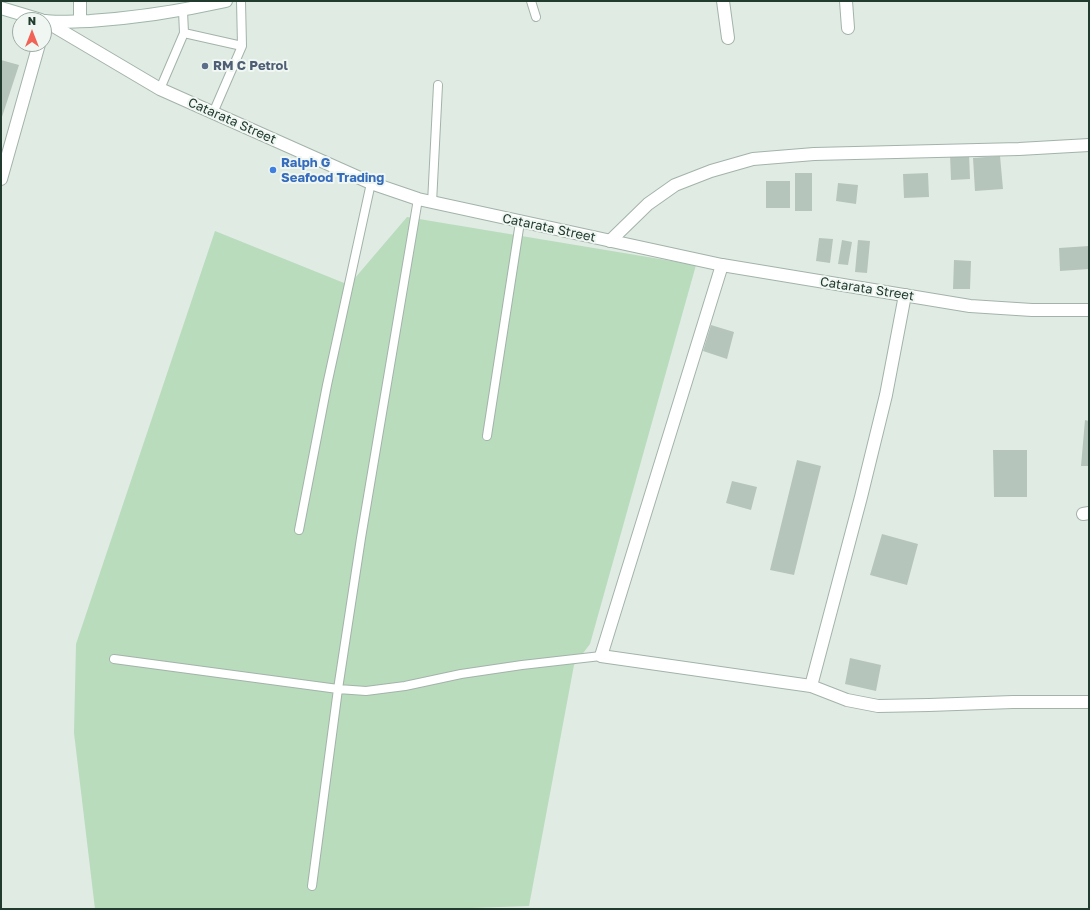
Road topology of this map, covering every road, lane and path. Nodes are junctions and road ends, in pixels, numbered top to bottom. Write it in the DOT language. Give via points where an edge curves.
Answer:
graph roads {
  1 [pos="80,1"];
  2 [pos="226,1"];
  3 [pos="241,1"];
  4 [pos="531,1"];
  5 [pos="723,1"];
  6 [pos="846,1"];
  7 [pos="1,8"];
  8 [pos="183,11"];
  9 [pos="13,12"];
  10 [pos="536,17"];
  11 [pos="80,21"];
  12 [pos="52,22"];
  13 [pos="52,27"];
  14 [pos="848,28"];
  15 [pos="184,33"];
  16 [pos="728,38"];
  17 [pos="242,46"];
  18 [pos="37,52"];
  19 [pos="438,85"];
  20 [pos="160,89"];
  21 [pos="213,113"];
  22 [pos="1089,145"];
  23 [pos="1,179"];
  24 [pos="371,183"];
  25 [pos="418,199"];
  26 [pos="432,203"];
  27 [pos="520,222"];
  28 [pos="610,241"];
  29 [pos="722,265"];
  30 [pos="905,295"];
  31 [pos="1089,310"];
  32 [pos="488,436"];
  33 [pos="299,530"];
  34 [pos="601,656"];
  35 [pos="114,659"];
  36 [pos="811,686"];
  37 [pos="338,689"];
  38 [pos="1089,702"];
  39 [pos="312,886"];
  1 -- 11 [label="street"];
  2 -- 8 [label="street"];
  3 -- 17 [label="lane"];
  4 -- 10 [label="lane"];
  5 -- 16 [label="street"];
  6 -- 14 [label="street"];
  7 -- 9 [label="street"];
  8 -- 11 [label="street" via="124,19"];
  8 -- 15 [label="lane"];
  11 -- 12 [label="street"];
  13 -- 20 [label="street, Catarata Street"];
  15 -- 17 [label="lane"];
  15 -- 20 [label="lane"];
  17 -- 21 [label="lane"];
  18 -- 23 [label="street"];
  19 -- 26 [label="lane"];
  20 -- 21 [label="street, Catarata Street"];
  21 -- 24 [label="street, Catarata Street"];
  22 -- 28 [label="street" via="814,154 753,159 711,171 675,186 648,204"];
  24 -- 25 [label="street, Catarata Street"];
  24 -- 33 [label="lane" via="326,384"];
  25 -- 26 [label="street, Catarata Street"];
  25 -- 37 [label="lane"];
  26 -- 27 [label="street, Catarata Street"];
  27 -- 28 [label="street, Catarata Street"];
  27 -- 32 [label="lane"];
  28 -- 29 [label="street, Catarata Street"];
  29 -- 30 [label="street, Catarata Street"];
  29 -- 34 [label="street"];
  30 -- 31 [label="street, Catarata Street" via="970,306"];
  30 -- 36 [label="street" via="886,395"];
  34 -- 36 [label="street"];
  34 -- 37 [label="lane" via="492,669 405,686 366,690"];
  35 -- 37 [label="lane"];
  36 -- 38 [label="street" via="846,700 878,706"];
  37 -- 39 [label="lane"];
}
